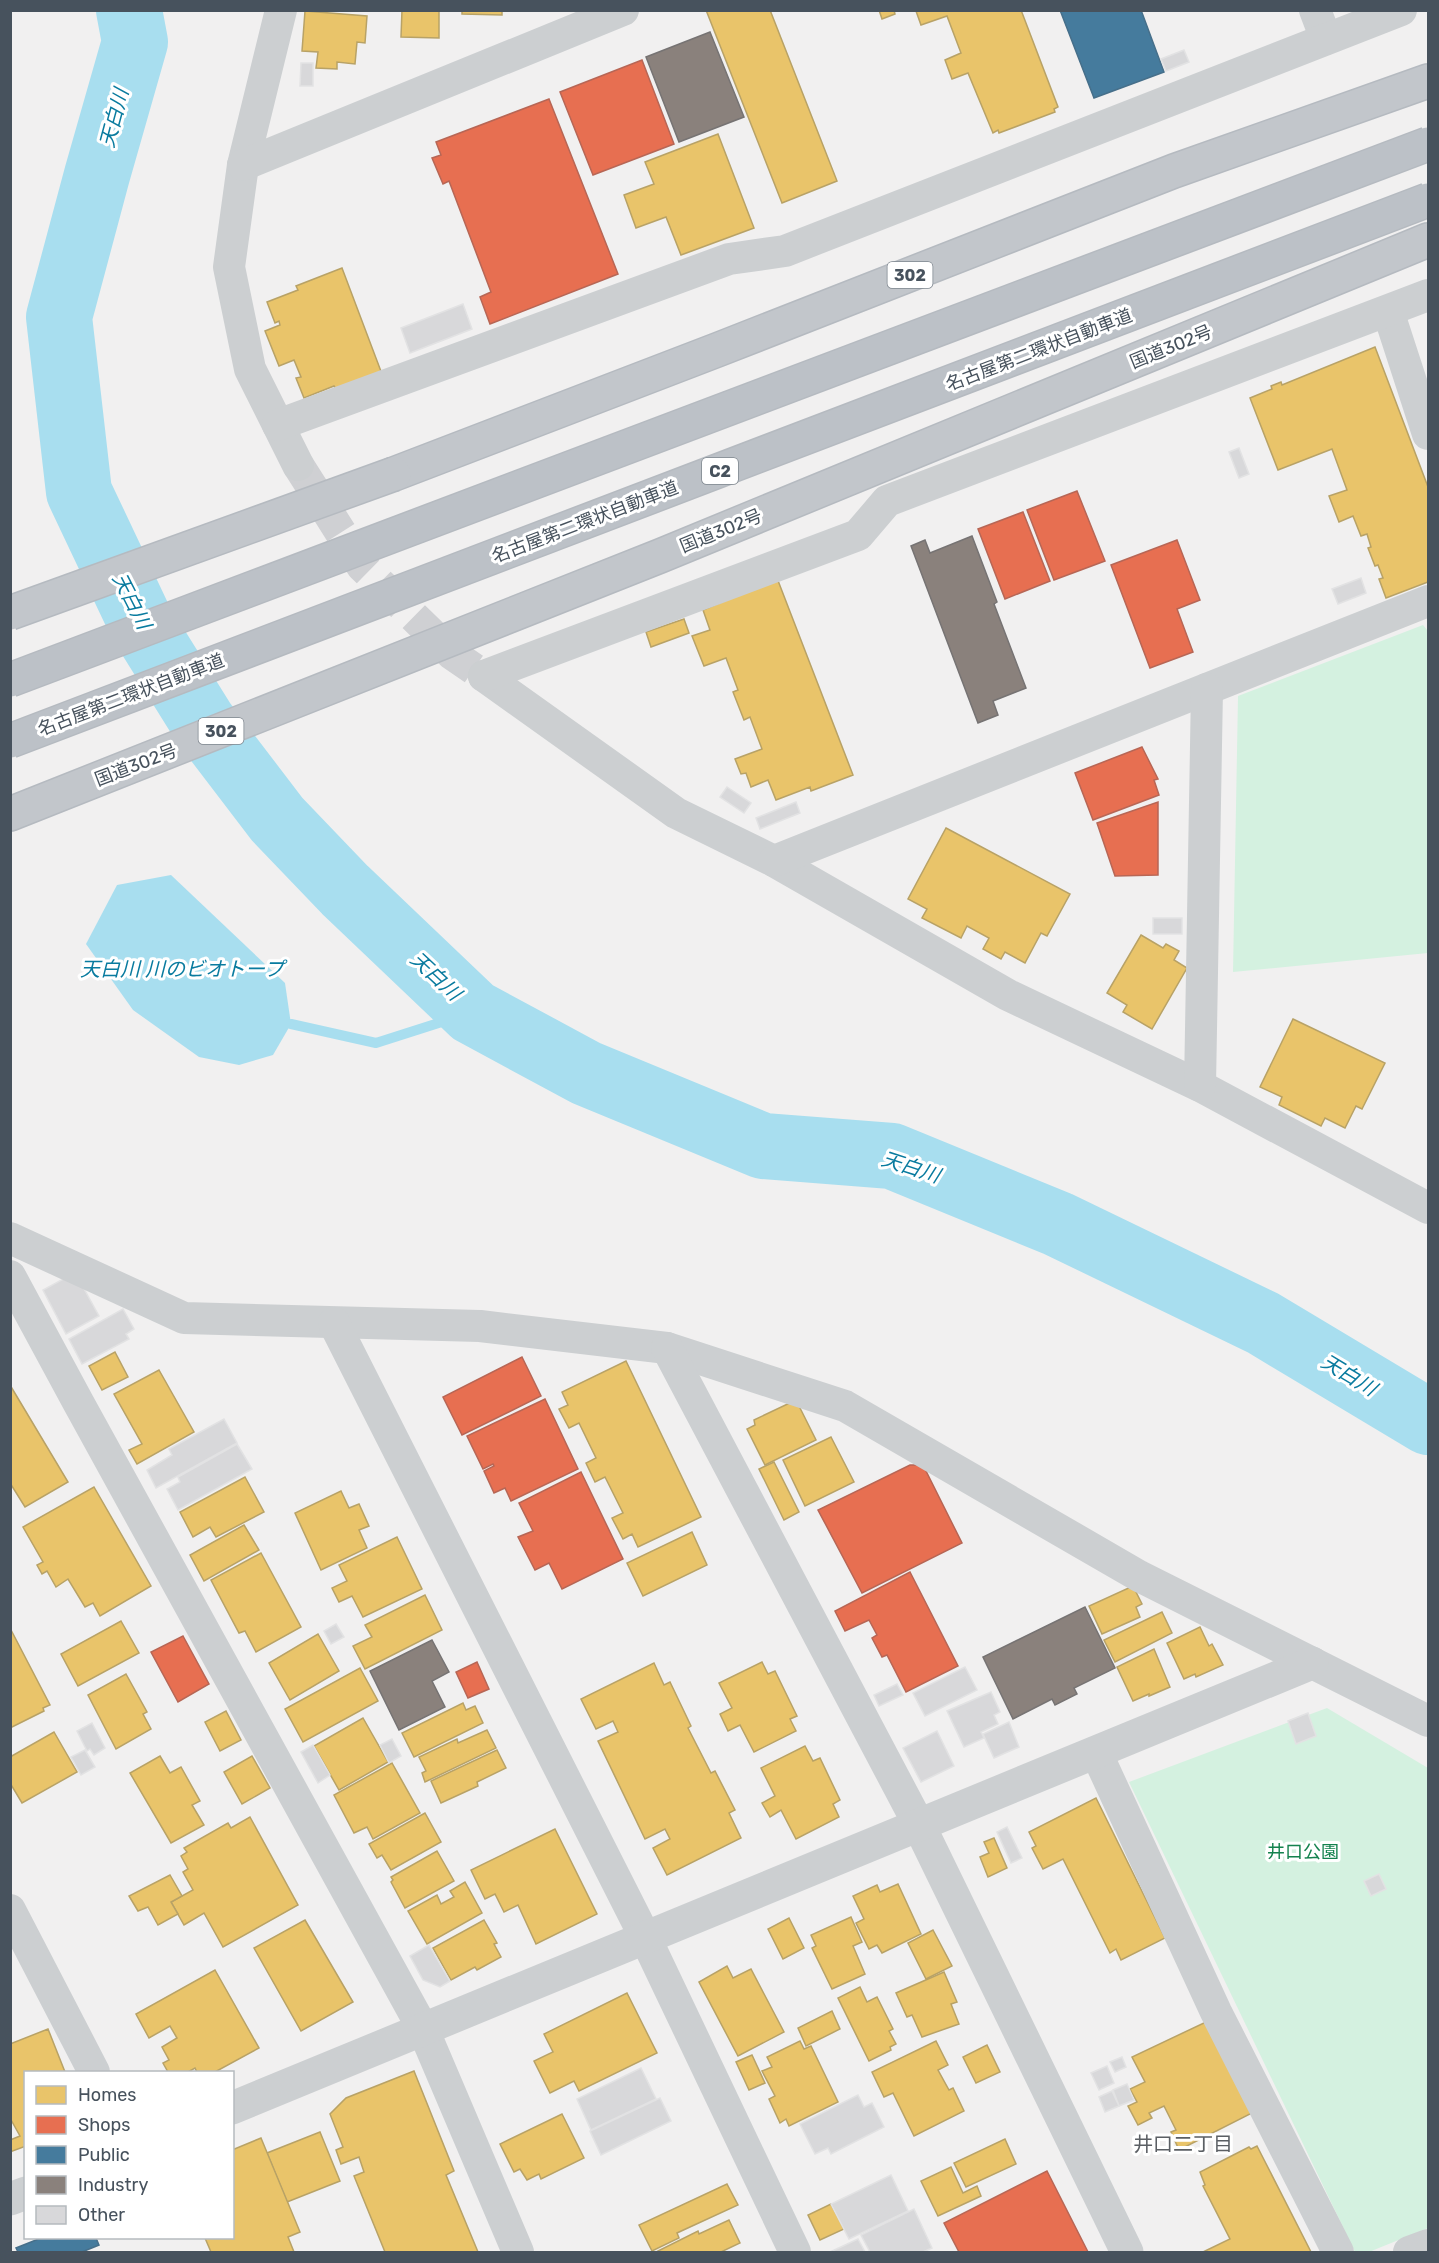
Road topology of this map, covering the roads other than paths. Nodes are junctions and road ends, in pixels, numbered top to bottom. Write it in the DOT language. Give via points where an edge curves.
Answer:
graph roads {
  1 [pos="281,10"];
  2 [pos="623,10"];
  3 [pos="1315,10"];
  4 [pos="1401,10"];
  5 [pos="1326,39"];
  6 [pos="1428,81"];
  7 [pos="1428,144"];
  8 [pos="243,165"];
  9 [pos="1428,200"];
  10 [pos="1428,240"];
  11 [pos="1428,296"];
  12 [pos="1388,311"];
  13 [pos="278,425"];
  14 [pos="1428,434"];
  15 [pos="298,465"];
  16 [pos="1428,601"];
  17 [pos="10,613"];
  18 [pos="10,680"];
  19 [pos="1207,689"];
  20 [pos="10,741"];
  21 [pos="10,814"];
  22 [pos="774,861"];
  23 [pos="1200,1086"];
  24 [pos="1428,1208"];
  25 [pos="10,1238"];
  26 [pos="10,1276"];
  27 [pos="334,1323"];
  28 [pos="667,1348"];
  29 [pos="1312,1663"];
  30 [pos="1428,1721"];
  31 [pos="1096,1752"];
  32 [pos="919,1825"];
  33 [pos="10,1910"];
  34 [pos="645,1937"];
  35 [pos="423,2029"];
  36 [pos="93,2071"];
  37 [pos="234,2107"];
  38 [pos="1428,2245"];
  39 [pos="518,2253"];
  40 [pos="795,2253"];
  41 [pos="1127,2253"];
  42 [pos="1338,2253"];
  43 [pos="1409,2253"];
  1 -- 8 [label="street"];
  2 -- 8 [label="street"];
  3 -- 5 [label="street"];
  4 -- 5 [label="street"];
  5 -- 13 [label="street" via="785,251 729,259"];
  6 -- 17 [label="highway, 302, bridge" via="1174,171 394,474"];
  7 -- 18 [label="highway, bridge"];
  8 -- 13 [label="street" via="229,267 250,369"];
  9 -- 20 [label="highway, 名古屋第二環状自動車道 / C2, bridge"];
  10 -- 21 [label="highway, 国道302号 / 302" via="660,556"];
  11 -- 12 [label="street"];
  12 -- 14 [label="street"];
  12 -- 22 [label="street" via="887,501 858,535 484,676 676,813"];
  13 -- 15 [label="street"];
  16 -- 19 [label="street"];
  19 -- 22 [label="street"];
  19 -- 23 [label="street"];
  22 -- 23 [label="street" via="1008,995"];
  23 -- 24 [label="street"];
  25 -- 27 [label="street" via="184,1318"];
  26 -- 35 [label="street"];
  27 -- 28 [label="street" via="480,1326"];
  27 -- 34 [label="street"];
  28 -- 29 [label="street" via="845,1406 1139,1576"];
  28 -- 32 [label="street"];
  29 -- 30 [label="street"];
  29 -- 31 [label="street"];
  31 -- 32 [label="street"];
  31 -- 42 [label="street" via="1216,2012"];
  32 -- 34 [label="street"];
  32 -- 41 [label="street"];
  33 -- 36 [label="street"];
  34 -- 35 [label="street"];
  34 -- 40 [label="street"];
  35 -- 37 [label="street"];
  35 -- 39 [label="street"];
  38 -- 43 [label="street"];
}
